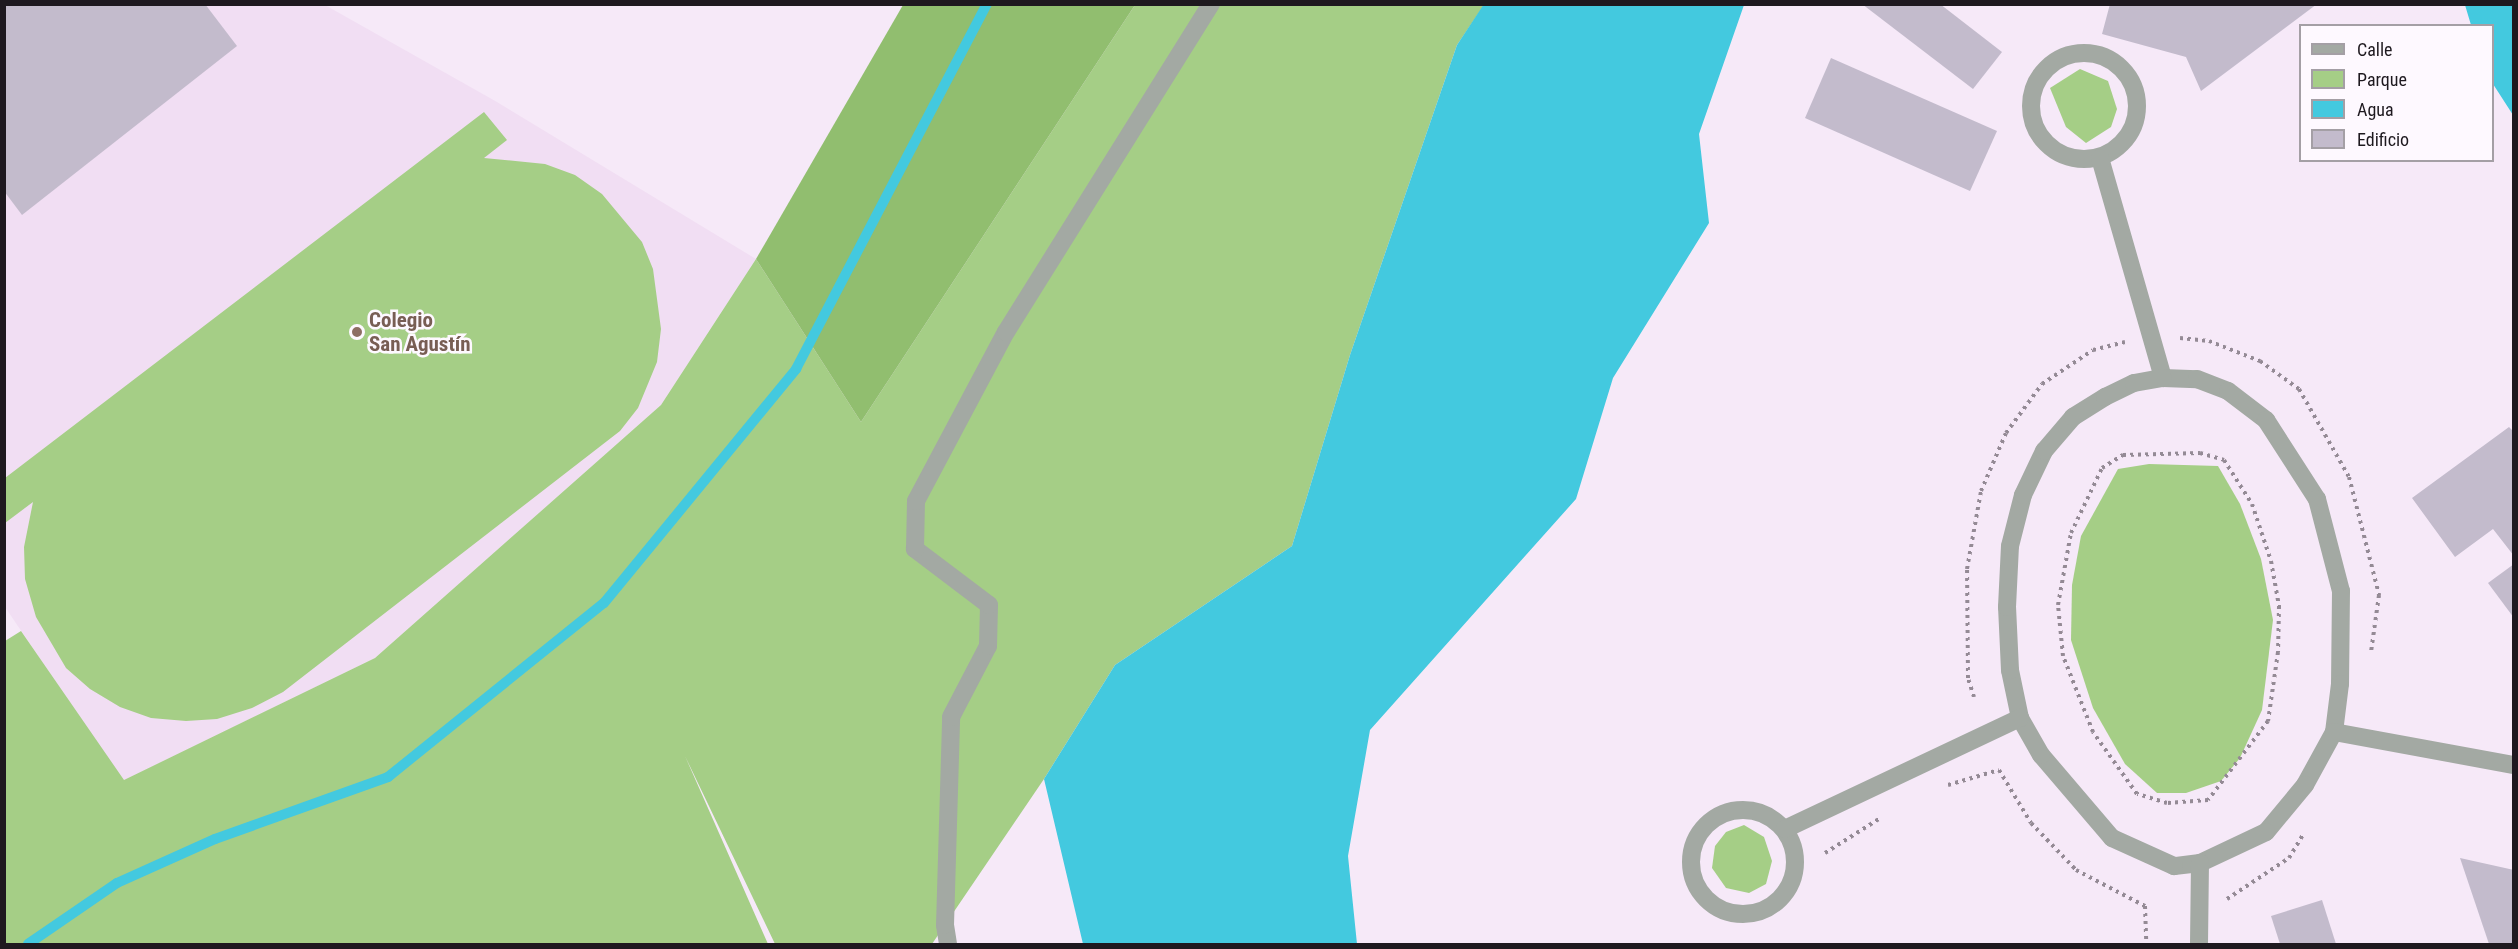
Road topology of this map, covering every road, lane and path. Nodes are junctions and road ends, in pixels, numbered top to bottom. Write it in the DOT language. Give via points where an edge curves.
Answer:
graph roads {
  1 [pos="1211,4"];
  2 [pos="2100,158"];
  3 [pos="2148,336"];
  4 [pos="2163,378"];
  5 [pos="2369,662"];
  6 [pos="1974,697"];
  7 [pos="2020,718"];
  8 [pos="2334,732"];
  9 [pos="2514,765"];
  10 [pos="2228,773"];
  11 [pos="1938,789"];
  12 [pos="1890,812"];
  13 [pos="1785,829"];
  14 [pos="2307,829"];
  15 [pos="1825,853"];
  16 [pos="2200,863"];
  17 [pos="2219,904"];
  18 [pos="948,945"];
  19 [pos="2146,945"];
  20 [pos="2199,945"];
  1 -- 18 [label="street" via="1006,332 916,501 915,549 989,605 988,646 951,717 945,914"];
  2 -- 2 [label="street" via="2072,159 2047,145 2033,122 2032,94 2045,69 2069,54 2097,54 2121,67 2136,91 2136,119 2123,143"];
  2 -- 3 [label="street"];
  3 -- 4 [label="street"];
  3 -- 5 [label="path" via="2210,341 2260,361 2298,389 2349,477 2379,595"];
  3 -- 6 [label="path" via="2093,350 2042,384 2006,433 1981,491 1967,569 1968,678"];
  4 -- 7 [label="street" via="2134,383 2073,417 2044,451 2023,495 2010,546 2007,607 2010,670"];
  4 -- 8 [label="street" via="2198,379 2228,391 2256,413 2295,461 2317,500 2341,591 2340,684"];
  7 -- 13 [label="street"];
  7 -- 16 [label="street" via="2041,755 2112,838 2174,866"];
  8 -- 9 [label="street"];
  8 -- 16 [label="street" via="2305,785 2266,832"];
  10 -- 10 [label="path" via="2268,721 2278,652 2277,595 2252,504 2224,460 2200,453 2123,455 2102,468 2071,533 2058,605 2063,656 2093,732 2137,794 2167,803 2208,800"];
  11 -- 19 [label="path" via="1999,770 2031,823 2076,870 2145,906"];
  12 -- 15 [label="path"];
  13 -- 13 [label="street" via="1762,812 1735,809 1710,820 1693,842 1690,870 1701,895 1723,912 1751,915 1776,904 1792,882 1796,854"];
  14 -- 17 [label="path" via="2289,858"];
  16 -- 20 [label="street"];
}
